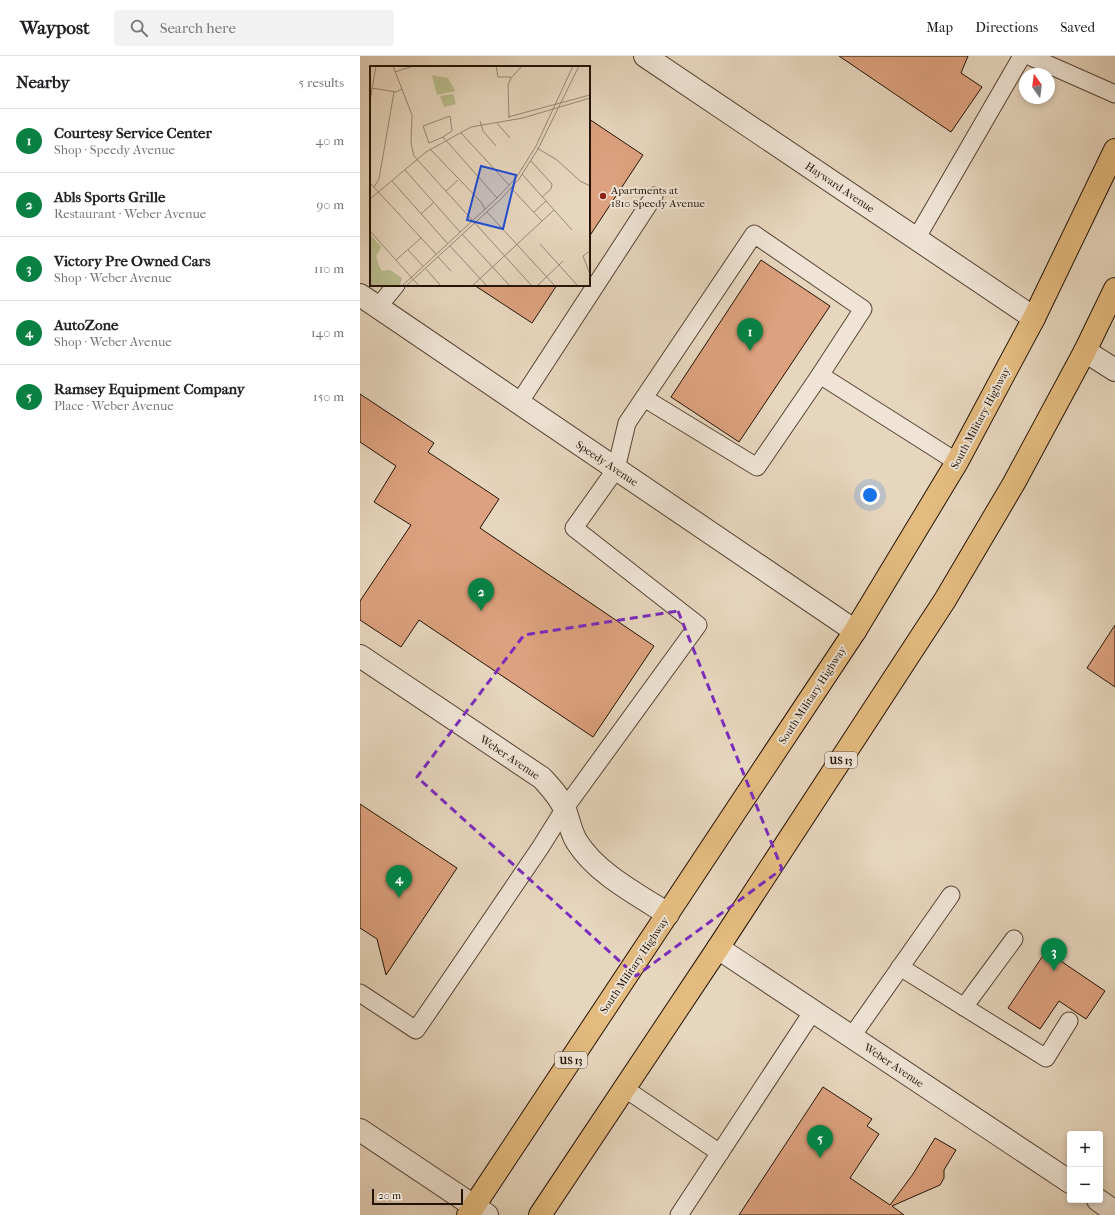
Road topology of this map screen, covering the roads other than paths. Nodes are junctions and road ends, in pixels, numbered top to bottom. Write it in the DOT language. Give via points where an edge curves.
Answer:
graph roads {
  1 [pos="645,56"];
  2 [pos="1022,56"];
  3 [pos="1029,56"];
  4 [pos="1115,94"];
  5 [pos="1115,150"];
  6 [pos="654,196"];
  7 [pos="916,239"];
  8 [pos="395,286"];
  9 [pos="1115,289"];
  10 [pos="360,294"];
  11 [pos="378,307"];
  12 [pos="1034,318"];
  13 [pos="1085,352"];
  14 [pos="1115,370"];
  15 [pos="820,375"];
  16 [pos="644,398"];
  17 [pos="519,403"];
  18 [pos="957,462"];
  19 [pos="616,469"];
  20 [pos="854,630"];
  21 [pos="360,656"];
  22 [pos="565,808"];
  23 [pos="951,895"];
  24 [pos="668,914"];
  25 [pos="1014,939"];
  26 [pos="718,948"];
  27 [pos="900,967"];
  28 [pos="360,993"];
  29 [pos="964,1007"];
  30 [pos="813,1011"];
  31 [pos="1069,1022"];
  32 [pos="852,1036"];
  33 [pos="624,1088"];
  34 [pos="360,1130"];
  35 [pos="720,1153"];
  36 [pos="1067,1180"];
  37 [pos="1102,1203"];
  38 [pos="476,1212"];
  39 [pos="1115,1212"];
  40 [pos="540,1215"];
  41 [pos="679,1215"];
  1 -- 7 [label="street, Hayward Avenue"];
  2 -- 7 [label="lane"];
  3 -- 4 [label="lane"];
  5 -- 12 [label="main road, South Military Highway / US 13"];
  6 -- 17 [label="lane"];
  7 -- 12 [label="street, Hayward Avenue"];
  8 -- 11 [label="lane"];
  9 -- 13 [label="main road, US 13"];
  10 -- 11 [label="street, Speedy Avenue"];
  11 -- 17 [label="street, Speedy Avenue"];
  12 -- 18 [label="main road, South Military Highway / US 13"];
  13 -- 14 [label="street"];
  13 -- 26 [label="main road, US 13" via="1014,483 945,600"];
  15 -- 16 [label="lane" via="757,467"];
  15 -- 16 [label="lane" via="863,309 754,234"];
  15 -- 18 [label="lane"];
  16 -- 19 [label="lane" via="627,423"];
  17 -- 19 [label="street, Speedy Avenue"];
  18 -- 20 [label="main road, South Military Highway / US 13"];
  19 -- 20 [label="street, Speedy Avenue"];
  19 -- 22 [label="lane" via="574,528 698,625"];
  20 -- 24 [label="main road, South Military Highway / US 13"];
  21 -- 22 [label="street, Weber Avenue" via="542,778"];
  22 -- 24 [label="street, Weber Avenue" via="576,841 586,854 613,880"];
  22 -- 28 [label="lane" via="416,1030"];
  23 -- 27 [label="lane"];
  24 -- 38 [label="main road, South Military Highway / US 13"];
  25 -- 29 [label="lane"];
  26 -- 30 [label="street, Weber Avenue"];
  26 -- 33 [label="main road, US 13"];
  27 -- 29 [label="lane"];
  27 -- 32 [label="lane"];
  29 -- 31 [label="lane" via="1046,1058"];
  30 -- 32 [label="street, Weber Avenue"];
  30 -- 35 [label="lane"];
  32 -- 36 [label="street, Weber Avenue"];
  33 -- 35 [label="lane"];
  33 -- 40 [label="main road, US 13"];
  34 -- 38 [label="street"];
  35 -- 41 [label="lane"];
  37 -- 39 [label="street"];
}
